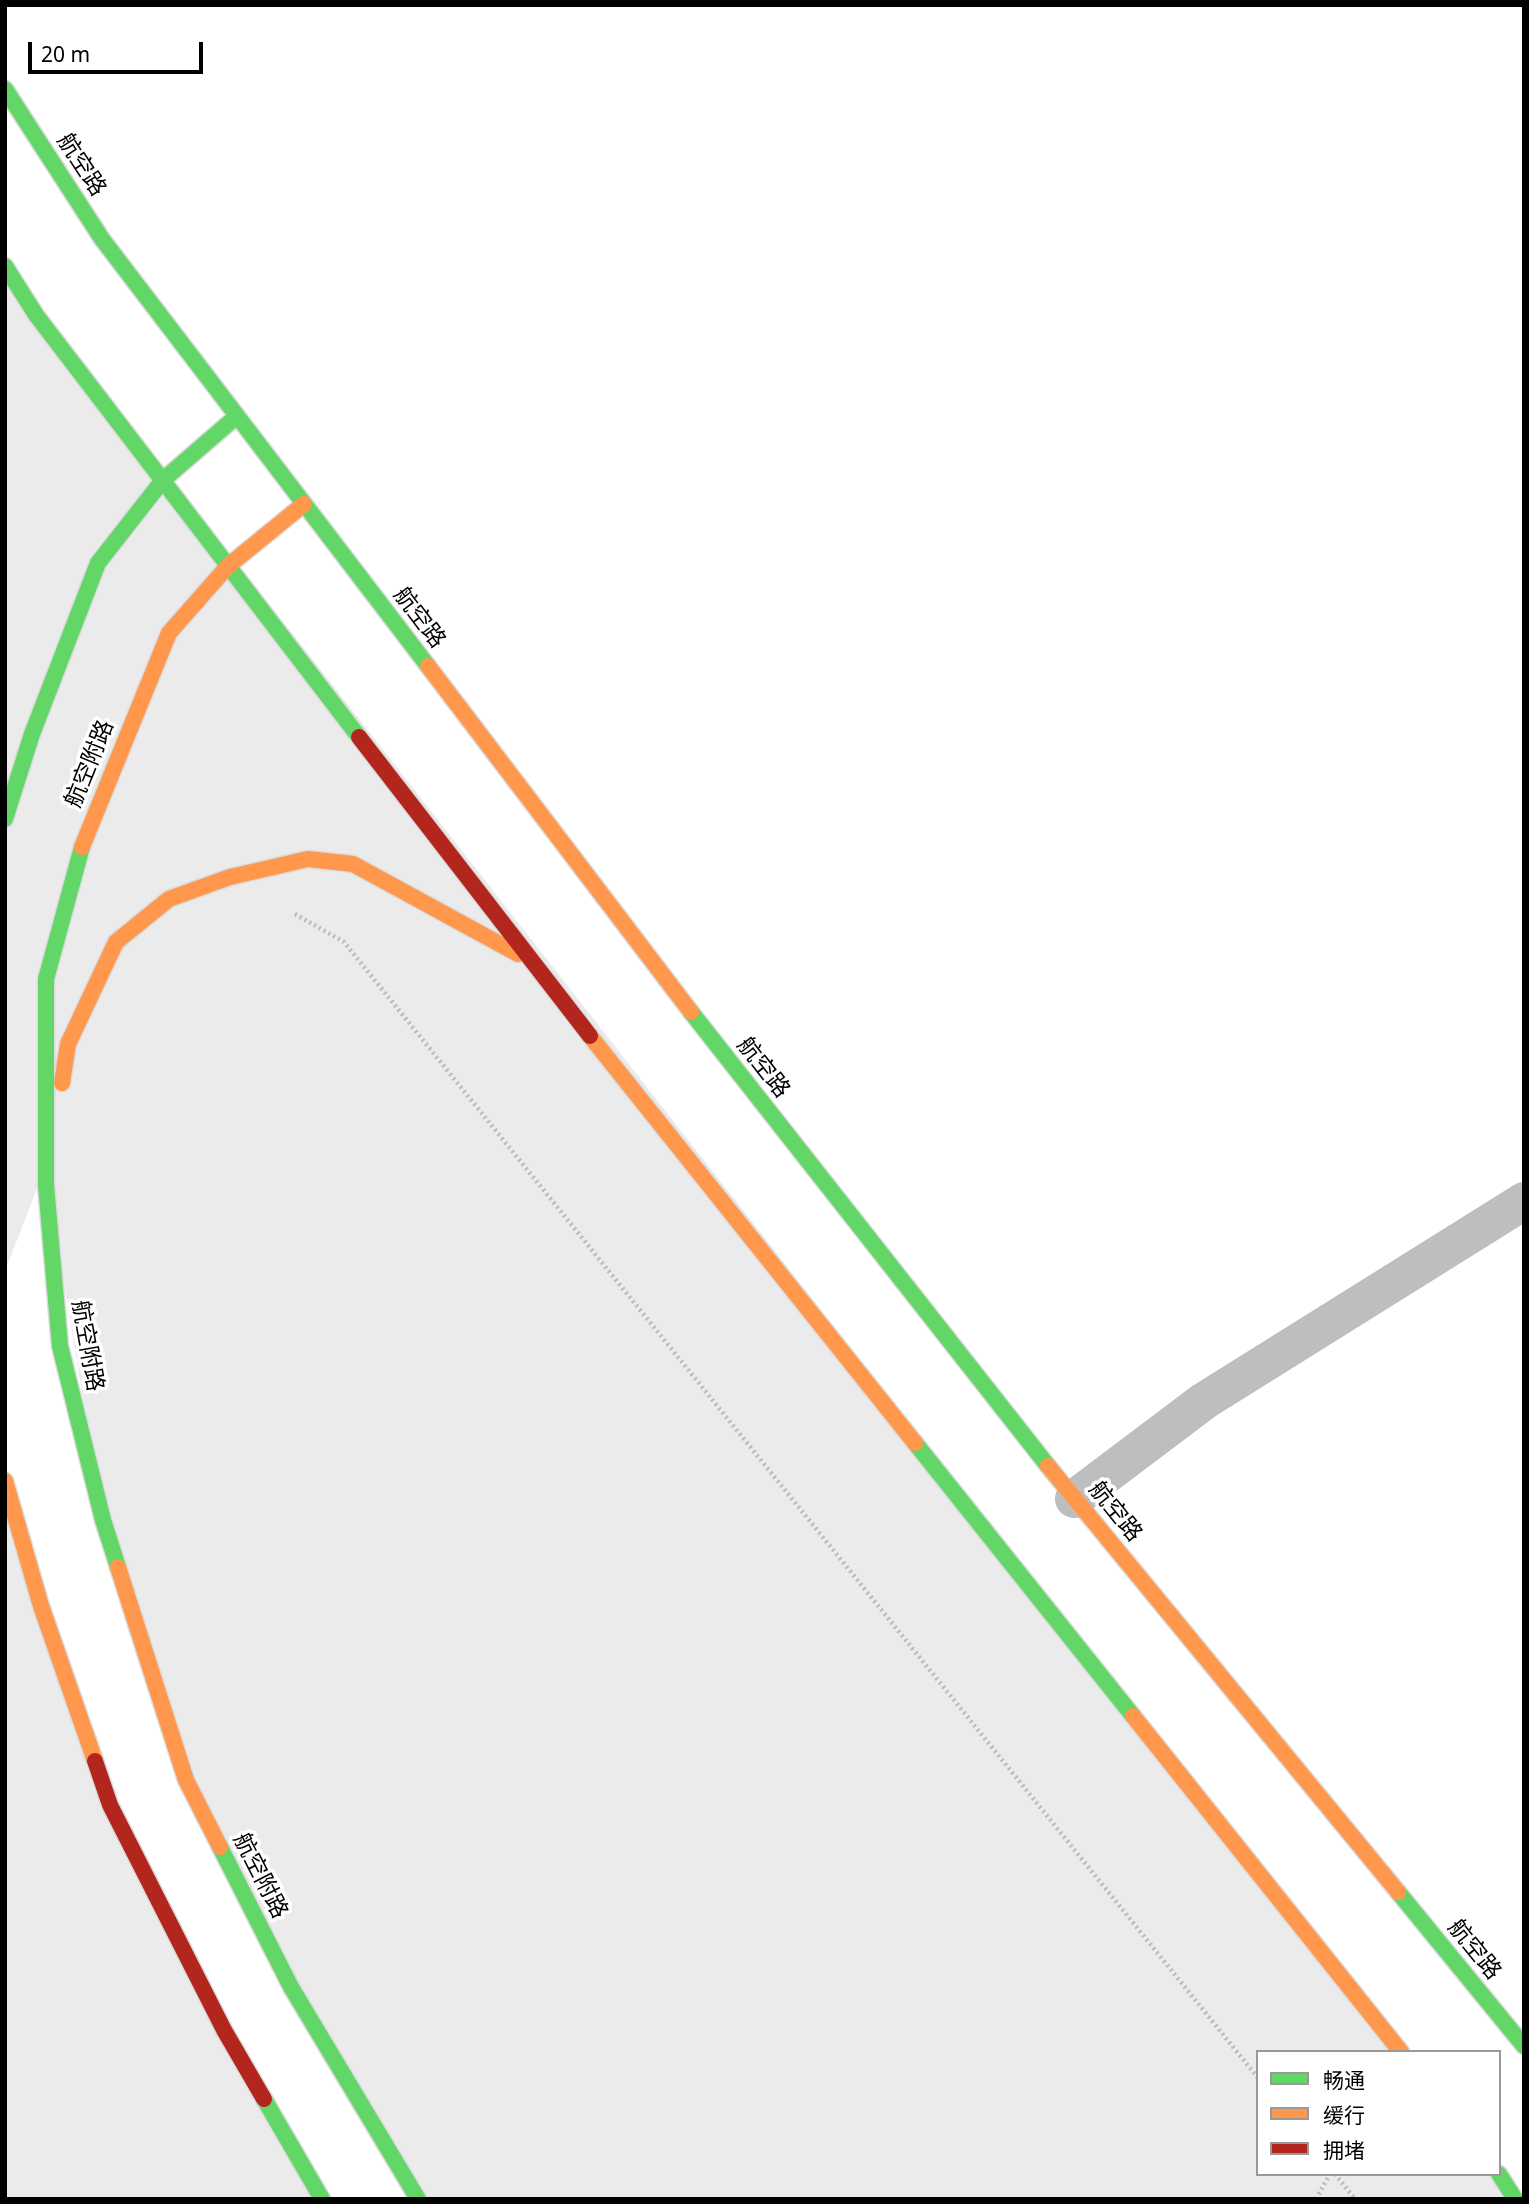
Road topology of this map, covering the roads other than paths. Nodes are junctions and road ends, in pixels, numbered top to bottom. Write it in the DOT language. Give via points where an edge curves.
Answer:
graph roads {
  1 [pos="5,89"];
  2 [pos="5,266"];
  3 [pos="237,416"];
  4 [pos="163,480"];
  5 [pos="304,504"];
  6 [pos="228,566"];
  7 [pos="5,819"];
  8 [pos="530,960"];
  9 [pos="46,1185"];
  10 [pos="1524,1201"];
  11 [pos="5,1481"];
  12 [pos="1074,1499"];
  13 [pos="1524,2046"];
  14 [pos="1399,2050"];
  15 [pos="1502,2178"];
  16 [pos="322,2199"];
  17 [pos="418,2199"];
  18 [pos="1516,2199"];
  1 -- 3 [label="main road, 航空路" via="102,240"];
  2 -- 4 [label="main road" via="36,315"];
  3 -- 4 [label="main road"];
  3 -- 5 [label="main road, 航空路"];
  4 -- 6 [label="main road"];
  4 -- 7 [label="main road" via="97,563"];
  5 -- 6 [label="main road, 航空附路"];
  5 -- 12 [label="main road, 航空路" via="734,1068"];
  6 -- 8 [label="main road"];
  6 -- 9 [label="main road, 航空附路" via="169,633 85,835 46,979"];
  8 -- 9 [label="main road" via="354,864 308,859 230,877 169,899 116,942 68,1044"];
  8 -- 14 [label="main road"];
  9 -- 17 [label="main road, 航空附路" via="60,1346 103,1520 186,1780 291,1987"];
  10 -- 12 [label="street" via="1204,1401"];
  11 -- 16 [label="main road" via="41,1606 110,1805 224,2030"];
  12 -- 13 [label="main road, 航空路"];
  15 -- 18 [label="main road"];
}
